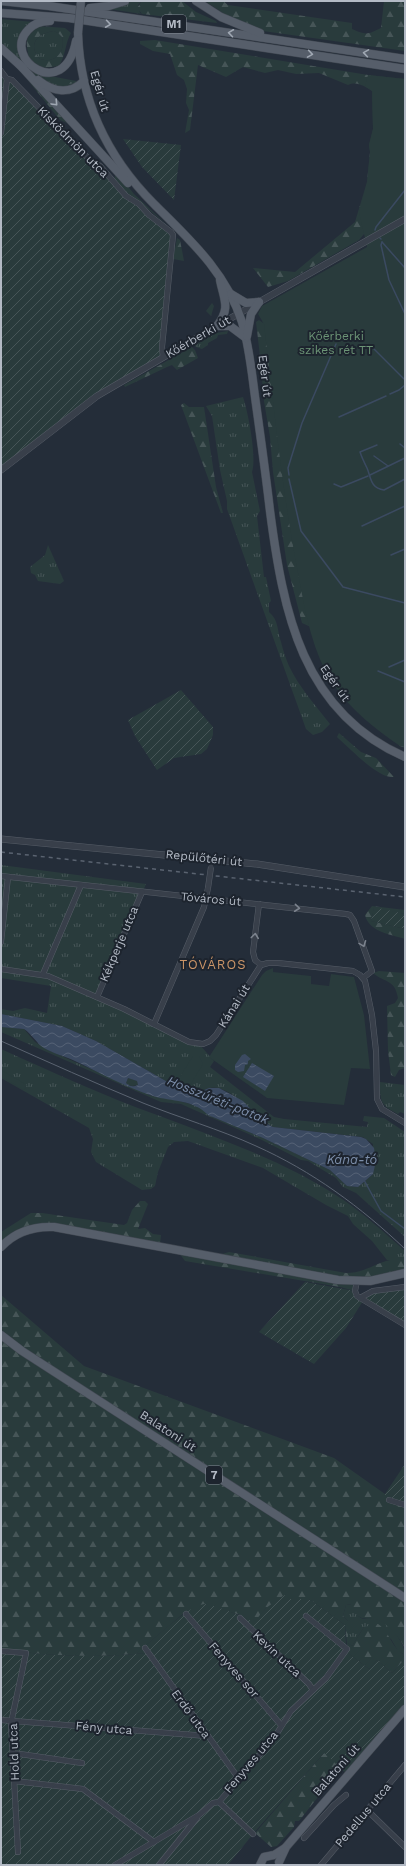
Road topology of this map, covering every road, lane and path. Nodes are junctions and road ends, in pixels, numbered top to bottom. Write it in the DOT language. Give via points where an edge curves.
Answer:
graph roads {
  1 [pos="1,1"];
  2 [pos="81,1"];
  3 [pos="125,1"];
  4 [pos="196,1"];
  5 [pos="49,6"];
  6 [pos="1,13"];
  7 [pos="69,18"];
  8 [pos="78,33"];
  9 [pos="298,42"];
  10 [pos="1,48"];
  11 [pos="405,59"];
  12 [pos="19,64"];
  13 [pos="405,69"];
  14 [pos="1,71"];
  15 [pos="7,79"];
  16 [pos="84,81"];
  17 [pos="1,133"];
  18 [pos="153,203"];
  19 [pos="405,219"];
  20 [pos="219,275"];
  21 [pos="230,293"];
  22 [pos="259,302"];
  23 [pos="239,314"];
  24 [pos="217,326"];
  25 [pos="247,338"];
  26 [pos="163,357"];
  27 [pos="1,470"];
  28 [pos="405,757"];
  29 [pos="1,839"];
  30 [pos="212,859"];
  31 [pos="1,876"];
  32 [pos="8,877"];
  33 [pos="81,885"];
  34 [pos="405,887"];
  35 [pos="142,892"];
  36 [pos="207,899"];
  37 [pos="259,904"];
  38 [pos="1,942"];
  39 [pos="261,965"];
  40 [pos="1,970"];
  41 [pos="43,974"];
  42 [pos="363,978"];
  43 [pos="97,997"];
  44 [pos="154,1024"];
  45 [pos="405,1123"];
  46 [pos="1,1247"];
  47 [pos="405,1273"];
  48 [pos="357,1281"];
  49 [pos="405,1287"];
  50 [pos="360,1298"];
  51 [pos="405,1325"];
  52 [pos="1,1335"];
  53 [pos="389,1500"];
  54 [pos="405,1505"];
  55 [pos="405,1598"];
  56 [pos="186,1614"];
  57 [pos="306,1616"];
  58 [pos="240,1618"];
  59 [pos="145,1648"];
  60 [pos="1,1651"];
  61 [pos="313,1690"];
  62 [pos="405,1709"];
  63 [pos="12,1719"];
  64 [pos="1,1720"];
  65 [pos="282,1726"];
  66 [pos="207,1736"];
  67 [pos="13,1754"];
  68 [pos="82,1763"];
  69 [pos="405,1765"];
  70 [pos="239,1779"];
  71 [pos="14,1781"];
  72 [pos="346,1795"];
  73 [pos="219,1802"];
  74 [pos="367,1810"];
  75 [pos="199,1815"];
  76 [pos="309,1827"];
  77 [pos="253,1834"];
  78 [pos="304,1838"];
  79 [pos="154,1842"];
  80 [pos="405,1847"];
  81 [pos="286,1848"];
  82 [pos="18,1852"];
  83 [pos="271,1856"];
  84 [pos="279,1864"];
  85 [pos="115,1865"];
  86 [pos="159,1865"];
  87 [pos="260,1865"];
  88 [pos="321,1865"];
  1 -- 5 [label="main road, M1"];
  2 -- 8 [label="main road, Egér út, bridge"];
  3 -- 5 [label="main road" via="94,8"];
  4 -- 9 [label="main road" via="238,25"];
  9 -- 5 [label="main road, M1, one-way"];
  6 -- 7 [label="main road, M1"];
  7 -- 8 [label="main road" via="40,22 28,29 22,41 25,58 39,71 59,71 71,58"];
  7 -- 13 [label="main road, M1, one-way"];
  8 -- 16 [label="main road, Egér út" via="79,58"];
  11 -- 9 [label="main road, M1, one-way"];
  10 -- 12 [label="main road"];
  12 -- 16 [label="main road" via="39,81 56,90 74,89"];
  12 -- 18 [label="main road, one-way" via="139,194"];
  14 -- 15 [label="street"];
  15 -- 17 [label="street"];
  15 -- 26 [label="street, Kisködmön utca" via="12,80 88,158 100,166 126,196 139,204 173,235"];
  16 -- 18 [label="main road, Egér út" via="93,113 105,139 122,166"];
  18 -- 20 [label="main road, Egér út" via="194,243"];
  19 -- 22 [label="street, Kőérberki út"];
  20 -- 21 [label="main road, Egér út"];
  20 -- 24 [label="main road" via="226,304 224,316"];
  21 -- 22 [label="main road" via="246,303"];
  21 -- 23 [label="main road, Egér út"];
  22 -- 23 [label="street, Kőérberki út"];
  22 -- 25 [label="main road" via="251,314"];
  23 -- 24 [label="street, Kőérberki út"];
  23 -- 25 [label="main road, Egér út"];
  24 -- 25 [label="main road" via="230,326"];
  24 -- 26 [label="street, Kőérberki út"];
  25 -- 28 [label="main road, Egér út" via="278,565 287,609 298,644 316,679 335,706 365,734"];
  26 -- 27 [label="street, Kőérberki út" via="97,396"];
  29 -- 30 [label="street, Repülőtéri út"];
  30 -- 34 [label="street, Repülőtéri út"];
  30 -- 36 [label="street, bridge"];
  31 -- 32 [label="street, Tóváros út"];
  32 -- 33 [label="street, Tóváros út"];
  32 -- 38 [label="street"];
  33 -- 35 [label="street, Tóváros út"];
  33 -- 41 [label="street"];
  35 -- 36 [label="street, Tóváros út"];
  35 -- 43 [label="street, Kékperje utca"];
  36 -- 37 [label="street, Tóváros út"];
  36 -- 44 [label="street"];
  39 -- 37 [label="street, one-way" via="255,960 253,952"];
  37 -- 42 [label="street, Tóváros út, one-way" via="350,916 372,971"];
  39 -- 42 [label="street" via="278,963 348,970"];
  39 -- 44 [label="street, Kánai út" via="216,1035 207,1043 189,1042"];
  40 -- 41 [label="street, Kánai út"];
  41 -- 43 [label="street, Kánai út"];
  42 -- 45 [label="street" via="374,1027 377,1099 382,1109"];
  43 -- 44 [label="street, Kánai út"];
  46 -- 48 [label="main road" via="27,1230 54,1227 338,1280"];
  47 -- 48 [label="main road" via="388,1278"];
  48 -- 50 [label="street" via="355,1291"];
  49 -- 50 [label="street" via="373,1291"];
  50 -- 51 [label="street"];
  52 -- 55 [label="main road, Balatoni út / 7"];
  53 -- 54 [label="street"];
  56 -- 65 [label="street, Fenyves sor"];
  57 -- 61 [label="street, Fenyves utca" via="347,1649 326,1678"];
  58 -- 61 [label="street, Kevin utca"];
  59 -- 66 [label="street, Erdő utca"];
  60 -- 63 [label="street, Hold utca" via="26,1653"];
  61 -- 65 [label="street, Fenyves utca" via="291,1711"];
  62 -- 76 [label="main road, Balatoni út"];
  63 -- 64 [label="street, Fény utca"];
  63 -- 66 [label="street, Fény utca"];
  63 -- 67 [label="street, Hold utca"];
  65 -- 70 [label="street, Fenyves utca"];
  66 -- 70 [label="street, Erdő utca"];
  67 -- 68 [label="street"];
  67 -- 71 [label="street, Hold utca"];
  69 -- 74 [label="street, Pedellus utca"];
  70 -- 73 [label="street, Fenyves utca"];
  71 -- 79 [label="street" via="83,1789"];
  71 -- 82 [label="street, Hold utca"];
  72 -- 76 [label="street"];
  73 -- 75 [label="street, Fenyves utca" via="213,1803"];
  73 -- 77 [label="street"];
  74 -- 80 [label="street"];
  74 -- 88 [label="street, Pedellus utca"];
  75 -- 79 [label="street, Fenyves utca"];
  75 -- 86 [label="street"];
  76 -- 78 [label="street"];
  76 -- 81 [label="main road, Balatoni út"];
  79 -- 85 [label="street, Fenyves utca"];
  81 -- 83 [label="main road, Balatoni út"];
  81 -- 84 [label="main road, Balatoni út"];
  83 -- 84 [label="main road, Balatoni út"];
  83 -- 87 [label="main road, Balatoni út" via="264,1858"];
}
